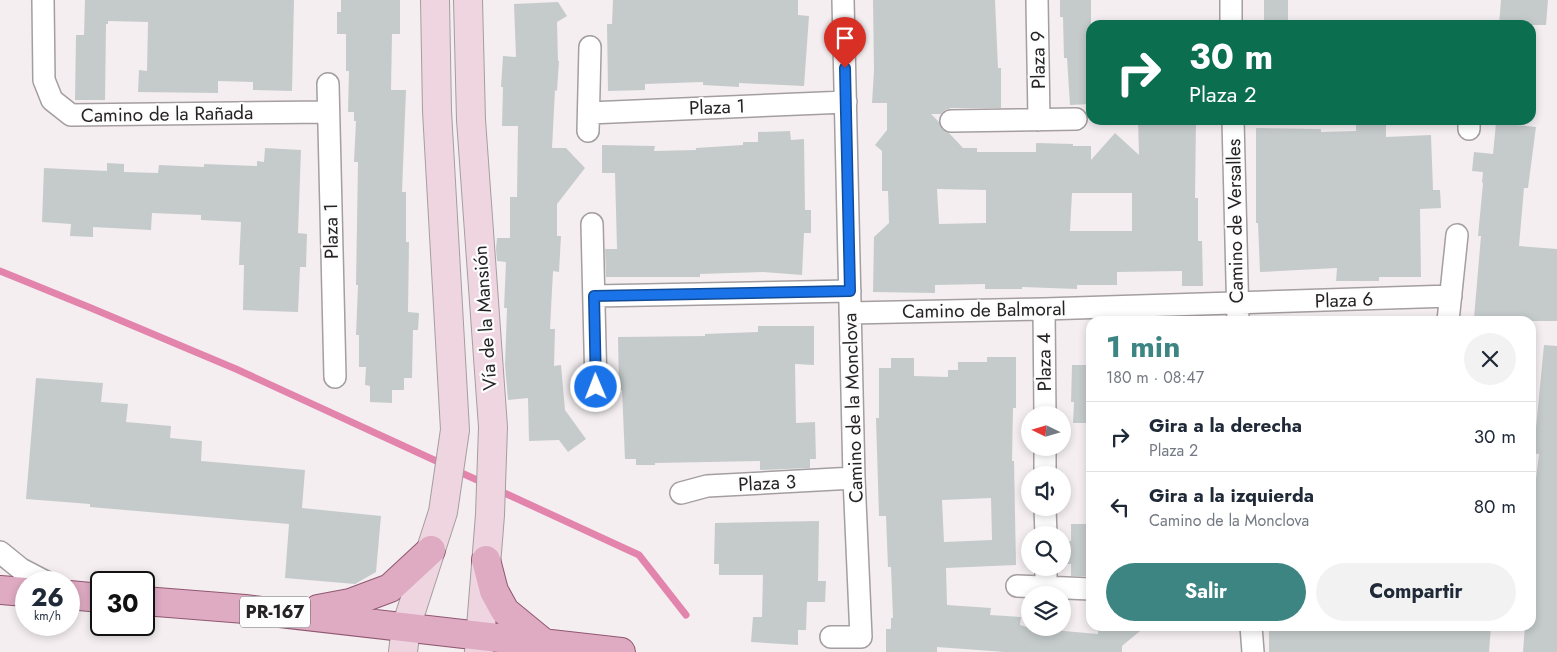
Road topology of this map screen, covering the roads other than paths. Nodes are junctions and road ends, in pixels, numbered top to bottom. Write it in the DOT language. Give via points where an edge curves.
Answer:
graph roads {
  1 [pos="42,0"];
  2 [pos="435,0"];
  3 [pos="468,0"];
  4 [pos="842,0"];
  5 [pos="1037,0"];
  6 [pos="1231,0"];
  7 [pos="1231,20"];
  8 [pos="590,47"];
  9 [pos="328,84"];
  10 [pos="846,102"];
  11 [pos="328,112"];
  12 [pos="1076,119"];
  13 [pos="1039,120"];
  14 [pos="951,121"];
  15 [pos="1233,125"];
  16 [pos="592,224"];
  17 [pos="1457,235"];
  18 [pos="850,291"];
  19 [pos="594,296"];
  20 [pos="1451,296"];
  21 [pos="1044,309"];
  22 [pos="1238,312"];
  23 [pos="850,313"];
  24 [pos="1449,316"];
  25 [pos="335,377"];
  26 [pos="596,387"];
  27 [pos="1045,406"];
  28 [pos="854,478"];
  29 [pos="681,493"];
  30 [pos="431,550"];
  31 [pos="0,552"];
  32 [pos="486,560"];
  33 [pos="25,571"];
  34 [pos="1046,578"];
  35 [pos="1017,586"];
  36 [pos="1086,588"];
  37 [pos="0,590"];
  38 [pos="15,591"];
  39 [pos="155,602"];
  40 [pos="293,614"];
  41 [pos="1252,631"];
  42 [pos="831,637"];
  43 [pos="405,640"];
  44 [pos="544,643"];
  45 [pos="480,644"];
  46 [pos="621,652"];
  47 [pos="1253,652"];
  1 -- 11 [label="street, Camino de la Rañada" via="44,80 52,100 70,115"];
  2 -- 30 [label="street, Vía de la Mansión" via="437,111 455,430 443,512"];
  3 -- 32 [label="street, Vía de la Mansión" via="472,120 493,427"];
  4 -- 10 [label="street, Camino de la Monclova"];
  5 -- 13 [label="street, Plaza 9"];
  6 -- 7 [label="street"];
  8 -- 10 [label="street, Plaza 1" via="588,122"];
  9 -- 11 [label="street, Plaza 1"];
  10 -- 18 [label="street, Camino de la Monclova"];
  11 -- 25 [label="street, Plaza 1"];
  12 -- 13 [label="street"];
  13 -- 14 [label="street"];
  15 -- 22 [label="street, Camino de Versalles"];
  16 -- 19 [label="street"];
  17 -- 20 [label="street"];
  18 -- 19 [label="street"];
  18 -- 23 [label="street, Camino de la Monclova"];
  19 -- 26 [label="street"];
  20 -- 22 [label="street, Plaza 6"];
  20 -- 24 [label="street"];
  21 -- 22 [label="street, Camino de Balmoral"];
  21 -- 23 [label="street, Camino de Balmoral"];
  21 -- 27 [label="street, Plaza 4"];
  23 -- 28 [label="street, Camino de la Monclova"];
  28 -- 29 [label="street, Plaza 3" via="707,486"];
  28 -- 42 [label="street, Camino de la Monclova" via="861,637"];
  30 -- 40 [label="main road" via="390,588 350,603"];
  30 -- 43 [label="street, Vía de la Mansión"];
  31 -- 33 [label="street"];
  32 -- 44 [label="main road" via="494,591 505,611"];
  32 -- 45 [label="street, Vía de la Mansión"];
  34 -- 35 [label="street"];
  34 -- 36 [label="street"];
  37 -- 38 [label="main road"];
  39 -- 40 [label="main road, PR-167"];
  40 -- 43 [label="main road, PR-167"];
  41 -- 47 [label="street"];
  43 -- 45 [label="main road, PR-167"];
  44 -- 45 [label="main road, PR-167"];
  44 -- 46 [label="main road, PR-167"];
}
